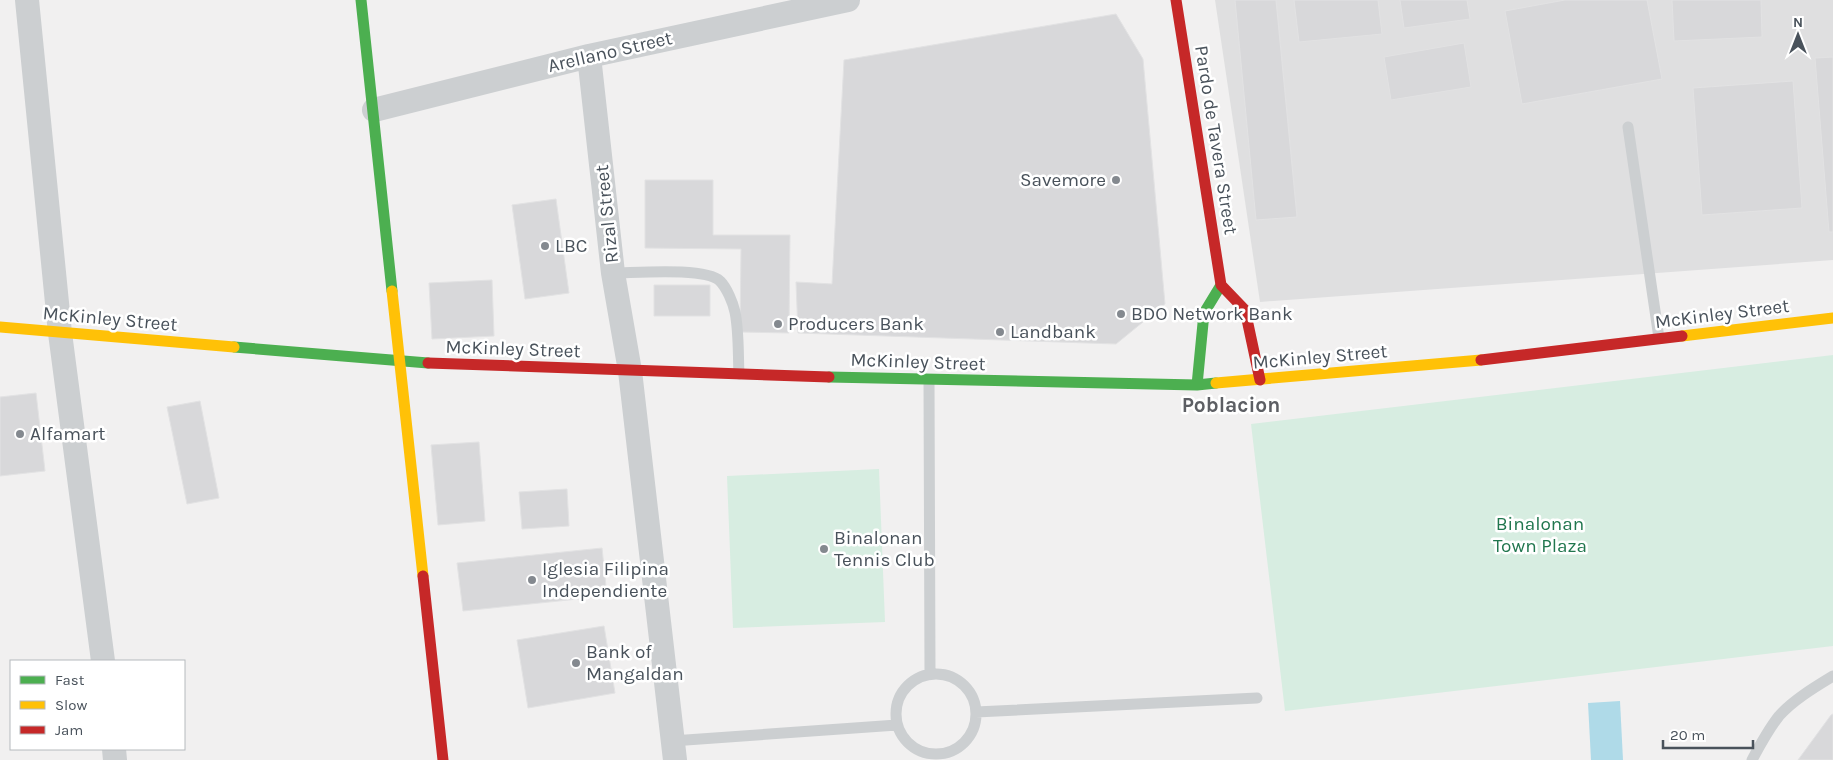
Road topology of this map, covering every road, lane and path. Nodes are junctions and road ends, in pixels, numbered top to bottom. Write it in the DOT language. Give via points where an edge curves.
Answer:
graph roads {
  1 [pos="27,0"];
  2 [pos="361,0"];
  3 [pos="848,0"];
  4 [pos="1176,0"];
  5 [pos="812,4"];
  6 [pos="589,56"];
  7 [pos="374,110"];
  8 [pos="1628,126"];
  9 [pos="613,273"];
  10 [pos="1221,285"];
  11 [pos="1833,318"];
  12 [pos="0,327"];
  13 [pos="60,333"];
  14 [pos="1659,338"];
  15 [pos="401,362"];
  16 [pos="630,371"];
  17 [pos="739,374"];
  18 [pos="929,380"];
  19 [pos="1260,380"];
  20 [pos="1197,385"];
  21 [pos="103,660"];
  22 [pos="930,674"];
  23 [pos="1833,676"];
  24 [pos="1257,698"];
  25 [pos="976,712"];
  26 [pos="897,725"];
  27 [pos="673,751"];
  28 [pos="444,760"];
  29 [pos="1752,760"];
  1 -- 13 [label="street"];
  2 -- 7 [label="main road"];
  3 -- 5 [label="street, Arellano Street"];
  4 -- 10 [label="main road, Pardo de Tavera Street"];
  5 -- 6 [label="street, Arellano Street"];
  6 -- 7 [label="street, Arellano Street"];
  6 -- 9 [label="street, Rizal Street"];
  7 -- 15 [label="main road"];
  8 -- 14 [label="lane"];
  9 -- 16 [label="street, Rizal Street"];
  9 -- 17 [label="lane" via="680,272 707,274 720,280 735,311"];
  10 -- 19 [label="main road" via="1245,310"];
  10 -- 20 [label="main road" via="1204,313"];
  11 -- 14 [label="main road, McKinley Street"];
  12 -- 13 [label="main road, McKinley Street"];
  13 -- 15 [label="main road, McKinley Street"];
  13 -- 21 [label="street"];
  14 -- 19 [label="main road, McKinley Street" via="1445,364"];
  15 -- 16 [label="main road, McKinley Street"];
  15 -- 28 [label="main road"];
  16 -- 17 [label="main road, McKinley Street"];
  16 -- 27 [label="street, Rizal Street"];
  17 -- 18 [label="main road, McKinley Street"];
  18 -- 20 [label="main road, McKinley Street"];
  18 -- 22 [label="lane"];
  19 -- 20 [label="main road, McKinley Street"];
  22 -- 25 [label="lane" via="947,675 962,683 972,696"];
  22 -- 26 [label="lane" via="914,680 902,693 896,708"];
  23 -- 29 [label="lane" via="1780,715"];
  24 -- 25 [label="lane"];
  25 -- 26 [label="lane" via="974,728 965,742 951,751 934,754 918,750 905,740"];
  26 -- 27 [label="lane"];
}
